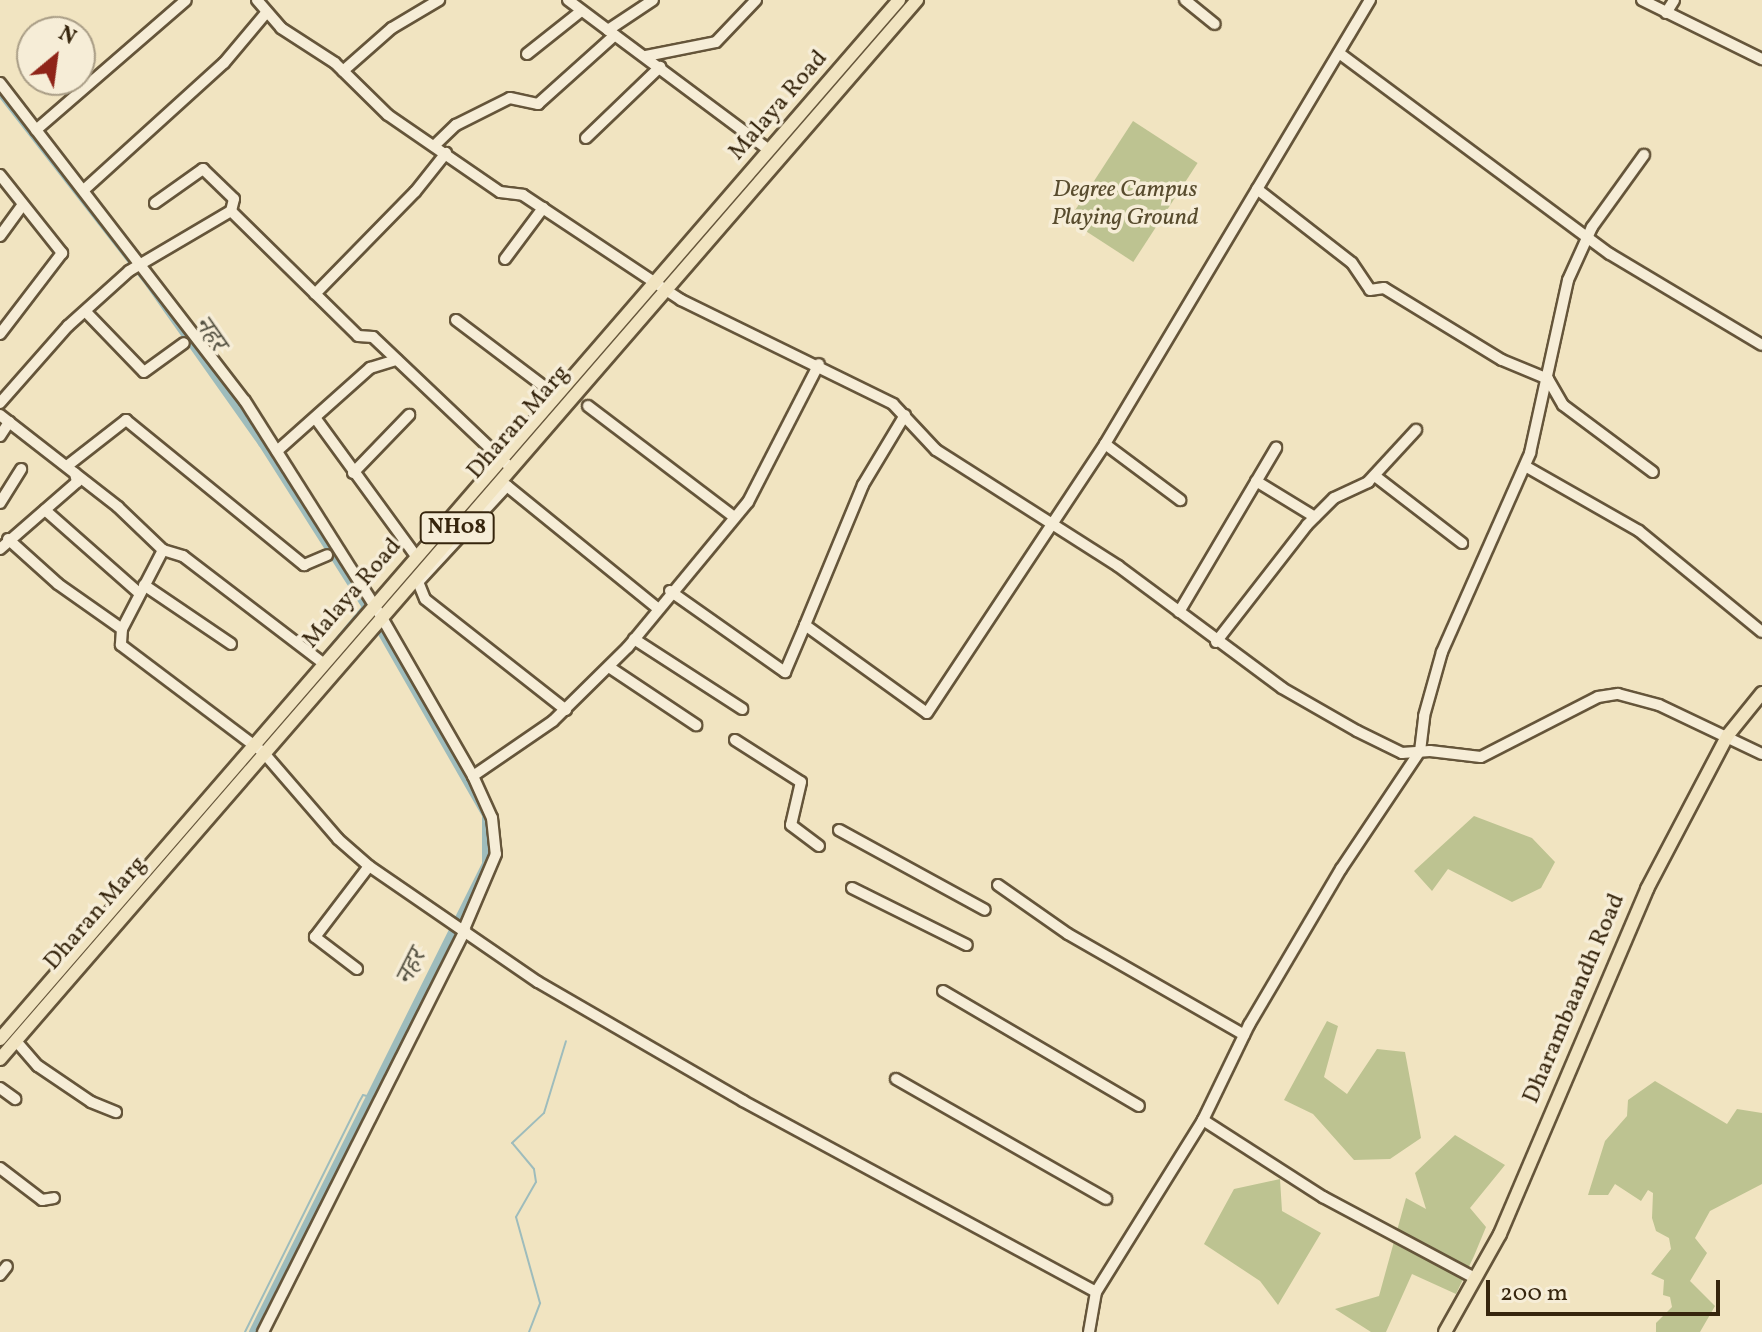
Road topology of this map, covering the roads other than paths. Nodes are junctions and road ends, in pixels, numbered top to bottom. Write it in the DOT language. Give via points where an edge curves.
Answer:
graph roads {
  1 [pos="186,0"];
  2 [pos="257,0"];
  3 [pos="439,0"];
  4 [pos="568,0"];
  5 [pos="653,0"];
  6 [pos="756,0"];
  7 [pos="899,0"];
  8 [pos="917,0"];
  9 [pos="1185,0"];
  10 [pos="1370,0"];
  11 [pos="1642,0"];
  12 [pos="1674,0"];
  13 [pos="581,11"];
  14 [pos="266,13"];
  15 [pos="1666,13"];
  16 [pos="1215,24"];
  17 [pos="611,33"];
  18 [pos="1339,53"];
  19 [pos="527,54"];
  20 [pos="646,56"];
  21 [pos="1762,59"];
  22 [pos="660,67"];
  23 [pos="343,71"];
  24 [pos="0,83"];
  25 [pos="36,130"];
  26 [pos="793,133"];
  27 [pos="586,138"];
  28 [pos="435,145"];
  29 [pos="769,150"];
  30 [pos="446,153"];
  31 [pos="1644,155"];
  32 [pos="0,175"];
  33 [pos="86,188"];
  34 [pos="1257,189"];
  35 [pos="155,203"];
  36 [pos="23,204"];
  37 [pos="543,208"];
  38 [pos="231,211"];
  39 [pos="1,232"];
  40 [pos="1588,234"];
  41 [pos="505,259"];
  42 [pos="143,263"];
  43 [pos="660,285"];
  44 [pos="315,294"];
  45 [pos="86,312"];
  46 [pos="456,320"];
  47 [pos="0,334"];
  48 [pos="184,343"];
  49 [pos="1762,345"];
  50 [pos="397,360"];
  51 [pos="819,364"];
  52 [pos="1548,379"];
  53 [pos="555,395"];
  54 [pos="0,403"];
  55 [pos="588,406"];
  56 [pos="409,415"];
  57 [pos="905,415"];
  58 [pos="5,419"];
  59 [pos="316,419"];
  60 [pos="1416,430"];
  61 [pos="0,436"];
  62 [pos="1105,444"];
  63 [pos="1276,448"];
  64 [pos="277,451"];
  65 [pos="505,462"];
  66 [pos="1525,466"];
  67 [pos="21,469"];
  68 [pos="71,470"];
  69 [pos="1653,472"];
  70 [pos="353,473"];
  71 [pos="1375,476"];
  72 [pos="1256,481"];
  73 [pos="1180,500"];
  74 [pos="0,503"];
  75 [pos="45,510"];
  76 [pos="734,517"];
  77 [pos="1315,517"];
  78 [pos="1055,523"];
  79 [pos="8,539"];
  80 [pos="1462,543"];
  81 [pos="0,549"];
  82 [pos="163,550"];
  83 [pos="327,555"];
  84 [pos="416,556"];
  85 [pos="141,589"];
  86 [pos="670,591"];
  87 [pos="374,604"];
  88 [pos="657,608"];
  89 [pos="1179,612"];
  90 [pos="381,616"];
  91 [pos="805,625"];
  92 [pos="122,629"];
  93 [pos="1762,632"];
  94 [pos="634,639"];
  95 [pos="1216,642"];
  96 [pos="231,644"];
  97 [pos="323,663"];
  98 [pos="609,667"];
  99 [pos="1762,693"];
  100 [pos="742,709"];
  101 [pos="566,710"];
  102 [pos="696,725"];
  103 [pos="1728,735"];
  104 [pos="735,740"];
  105 [pos="258,748"];
  106 [pos="1420,751"];
  107 [pos="1762,754"];
  108 [pos="473,776"];
  109 [pos="839,830"];
  110 [pos="819,846"];
  111 [pos="369,866"];
  112 [pos="998,885"];
  113 [pos="852,888"];
  114 [pos="985,910"];
  115 [pos="461,926"];
  116 [pos="967,945"];
  117 [pos="357,969"];
  118 [pos="943,991"];
  119 [pos="1244,1035"];
  120 [pos="0,1039"];
  121 [pos="16,1041"];
  122 [pos="0,1059"];
  123 [pos="896,1079"];
  124 [pos="0,1088"];
  125 [pos="15,1099"];
  126 [pos="1139,1106"];
  127 [pos="116,1112"];
  128 [pos="1203,1120"];
  129 [pos="0,1168"];
  130 [pos="54,1198"];
  131 [pos="1106,1199"];
  132 [pos="1475,1278"];
  133 [pos="1096,1292"];
  134 [pos="1449,1331"];
  135 [pos="263,1332"];
  136 [pos="1089,1332"];
  1 -- 25 [label="street"];
  2 -- 14 [label="street"];
  3 -- 23 [label="street" via="392,28"];
  4 -- 13 [label="street"];
  5 -- 17 [label="street"];
  6 -- 20 [label="street" via="716,42"];
  7 -- 26 [label="main road, Malaya Road / NH08"];
  8 -- 26 [label="main road, Dharan Marg / NH08"];
  9 -- 16 [label="street"];
  10 -- 18 [label="street"];
  11 -- 15 [label="street"];
  12 -- 15 [label="street"];
  13 -- 17 [label="street"];
  13 -- 19 [label="street"];
  14 -- 23 [label="street"];
  14 -- 33 [label="street" via="230,57"];
  15 -- 21 [label="street"];
  17 -- 20 [label="street"];
  17 -- 28 [label="street" via="538,104 510,98 456,125"];
  18 -- 34 [label="street"];
  18 -- 40 [label="street"];
  20 -- 22 [label="street"];
  22 -- 27 [label="street"];
  22 -- 29 [label="street"];
  23 -- 28 [label="street" via="388,115"];
  24 -- 25 [label="street"];
  25 -- 33 [label="street"];
  26 -- 29 [label="main road, Malaya Road / NH08"];
  26 -- 43 [label="main road, Dharan Marg / NH08"];
  28 -- 30 [label="street"];
  29 -- 43 [label="main road, Malaya Road / NH08"];
  30 -- 37 [label="street" via="500,192 523,195"];
  30 -- 44 [label="street"];
  31 -- 40 [label="street"];
  32 -- 36 [label="street"];
  33 -- 42 [label="street"];
  34 -- 52 [label="street" via="1352,263 1370,290 1384,288 1502,360"];
  34 -- 62 [label="street"];
  35 -- 38 [label="street" via="203,169 234,199"];
  36 -- 39 [label="street"];
  36 -- 47 [label="street" via="62,253"];
  37 -- 41 [label="street"];
  37 -- 43 [label="street"];
  38 -- 42 [label="street"];
  38 -- 44 [label="street"];
  40 -- 49 [label="street" via="1610,254"];
  40 -- 52 [label="street" via="1568,280"];
  42 -- 45 [label="street"];
  42 -- 64 [label="street"];
  43 -- 51 [label="street"];
  43 -- 53 [label="main road, Malaya Road / NH08"];
  43 -- 65 [label="main road, Dharan Marg / NH08"];
  44 -- 50 [label="street" via="358,336 373,337"];
  45 -- 48 [label="street" via="144,372"];
  45 -- 54 [label="street"];
  46 -- 53 [label="street"];
  50 -- 59 [label="street" via="370,368"];
  50 -- 65 [label="street"];
  51 -- 57 [label="street"];
  51 -- 76 [label="street" via="748,502"];
  52 -- 66 [label="street"];
  52 -- 69 [label="street" via="1563,405"];
  53 -- 65 [label="main road, Malaya Road / NH08"];
  55 -- 76 [label="street"];
  56 -- 70 [label="street"];
  57 -- 78 [label="street" via="936,450"];
  57 -- 91 [label="street" via="863,485"];
  58 -- 61 [label="street"];
  58 -- 68 [label="street"];
  59 -- 64 [label="street"];
  59 -- 70 [label="street"];
  60 -- 71 [label="street"];
  62 -- 73 [label="street"];
  62 -- 78 [label="street"];
  63 -- 72 [label="street"];
  64 -- 87 [label="street"];
  65 -- 84 [label="main road, Malaya Road / NH08"];
  65 -- 90 [label="main road, Dharan Marg / NH08"];
  66 -- 93 [label="street" via="1639,531"];
  66 -- 106 [label="street" via="1442,652"];
  67 -- 74 [label="street"];
  68 -- 75 [label="street" via="77,482"];
  68 -- 82 [label="street"];
  68 -- 83 [label="street" via="126,420 304,565"];
  70 -- 84 [label="street"];
  71 -- 77 [label="street" via="1359,490 1334,498"];
  71 -- 80 [label="street"];
  72 -- 77 [label="street"];
  72 -- 89 [label="street"];
  75 -- 79 [label="street"];
  75 -- 85 [label="street"];
  76 -- 86 [label="street"];
  77 -- 95 [label="street"];
  78 -- 89 [label="street"];
  78 -- 91 [label="street" via="927,713"];
  79 -- 81 [label="street"];
  79 -- 92 [label="street" via="58,584"];
  82 -- 85 [label="street"];
  82 -- 97 [label="street" via="183,556"];
  84 -- 87 [label="main road, Malaya Road / NH08"];
  85 -- 92 [label="street"];
  85 -- 96 [label="street"];
  86 -- 88 [label="street"];
  86 -- 91 [label="street" via="785,672"];
  87 -- 90 [label="street"];
  87 -- 97 [label="main road, Malaya Road / NH08"];
  88 -- 94 [label="street"];
  88 -- 101 [label="street" via="507,486 418,582 425,599"];
  89 -- 95 [label="street"];
  90 -- 105 [label="main road, Dharan Marg / NH08"];
  90 -- 108 [label="street"];
  92 -- 105 [label="street" via="121,645"];
  94 -- 98 [label="street"];
  94 -- 100 [label="street"];
  95 -- 106 [label="street" via="1303,702 1357,731 1402,753"];
  97 -- 105 [label="main road, Malaya Road / NH08"];
  98 -- 101 [label="street"];
  98 -- 102 [label="street"];
  99 -- 103 [label="main road, Dharambaandh Road"];
  101 -- 108 [label="street"];
  103 -- 106 [label="street" via="1659,705 1618,694 1598,697 1492,755"];
  103 -- 107 [label="street"];
  103 -- 132 [label="main road, Dharambaandh Road" via="1647,889 1500,1234"];
  104 -- 110 [label="street" via="801,782 791,825"];
  105 -- 111 [label="street" via="338,839"];
  105 -- 120 [label="main road, Malaya Road / NH08"];
  105 -- 121 [label="main road, Dharan Marg / NH08"];
  106 -- 119 [label="street" via="1341,869"];
  108 -- 115 [label="street" via="492,818 496,854"];
  109 -- 114 [label="street"];
  111 -- 115 [label="street"];
  111 -- 117 [label="street" via="315,937"];
  112 -- 119 [label="street" via="1068,934"];
  113 -- 116 [label="street"];
  115 -- 133 [label="street" via="538,982 732,1095"];
  115 -- 135 [label="street"];
  118 -- 126 [label="street"];
  119 -- 128 [label="street"];
  121 -- 122 [label="main road, Dharan Marg / NH08"];
  121 -- 127 [label="street" via="38,1066 91,1102"];
  123 -- 131 [label="street"];
  124 -- 125 [label="street"];
  128 -- 132 [label="street" via="1323,1197"];
  128 -- 133 [label="street"];
  129 -- 130 [label="street" via="42,1200"];
  132 -- 134 [label="main road, Dharambaandh Road"];
  133 -- 136 [label="street"];
}
